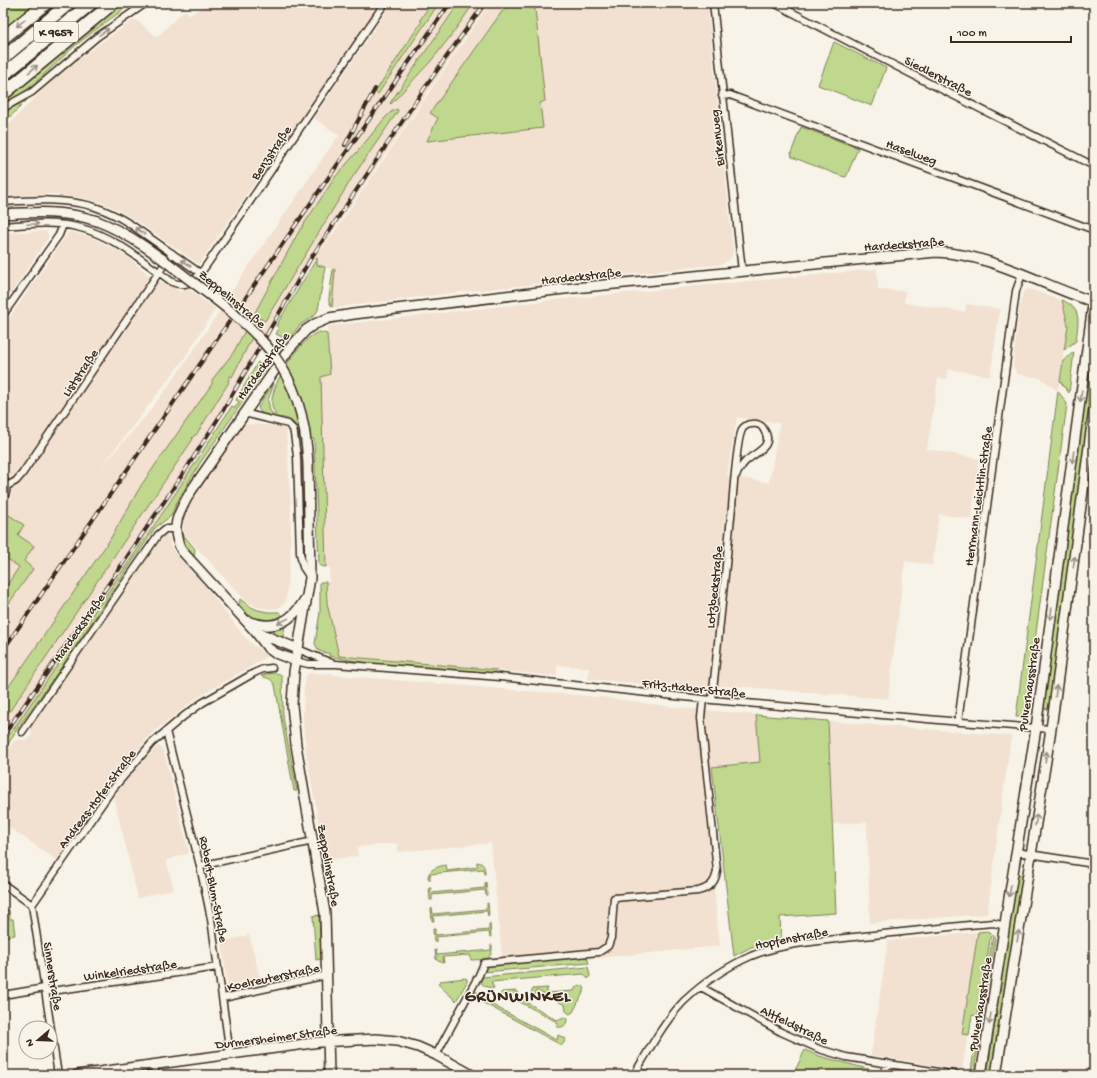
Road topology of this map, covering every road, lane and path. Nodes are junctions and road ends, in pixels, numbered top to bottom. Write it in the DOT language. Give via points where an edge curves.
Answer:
graph roads {
  1 [pos="46,3"];
  2 [pos="69,3"];
  3 [pos="91,3"];
  4 [pos="113,3"];
  5 [pos="146,3"];
  6 [pos="385,3"];
  7 [pos="713,3"];
  8 [pos="774,3"];
  9 [pos="3,38"];
  10 [pos="3,58"];
  11 [pos="3,75"];
  12 [pos="3,94"];
  13 [pos="722,96"];
  14 [pos="3,108"];
  15 [pos="1094,166"];
  16 [pos="3,202"];
  17 [pos="3,214"];
  18 [pos="63,225"];
  19 [pos="3,226"];
  20 [pos="1094,230"];
  21 [pos="172,253"];
  22 [pos="742,271"];
  23 [pos="160,273"];
  24 [pos="200,273"];
  25 [pos="1022,274"];
  26 [pos="1094,300"];
  27 [pos="3,315"];
  28 [pos="1094,408"];
  29 [pos="244,413"];
  30 [pos="3,477"];
  31 [pos="735,477"];
  32 [pos="7,486"];
  33 [pos="3,499"];
  34 [pos="176,529"];
  35 [pos="310,578"];
  36 [pos="308,594"];
  37 [pos="243,620"];
  38 [pos="255,631"];
  39 [pos="298,649"];
  40 [pos="296,661"];
  41 [pos="336,664"];
  42 [pos="272,668"];
  43 [pos="703,699"];
  44 [pos="712,700"];
  45 [pos="958,722"];
  46 [pos="1036,728"];
  47 [pos="1051,729"];
  48 [pos="166,731"];
  49 [pos="22,732"];
  50 [pos="313,841"];
  51 [pos="1016,852"];
  52 [pos="1031,855"];
  53 [pos="1094,864"];
  54 [pos="200,866"];
  55 [pos="3,884"];
  56 [pos="32,905"];
  57 [pos="1005,926"];
  58 [pos="218,967"];
  59 [pos="327,975"];
  60 [pos="700,987"];
  61 [pos="45,990"];
  62 [pos="3,995"];
  63 [pos="222,998"];
  64 [pos="329,1041"];
  65 [pos="230,1054"];
  66 [pos="436,1055"];
  67 [pos="887,1063"];
  68 [pos="154,1065"];
  69 [pos="461,1072"];
  70 [pos="636,1072"];
  71 [pos="58,1075"];
  72 [pos="77,1075"];
  73 [pos="156,1075"];
  74 [pos="329,1075"];
  75 [pos="472,1075"];
  76 [pos="647,1075"];
  77 [pos="885,1075"];
  78 [pos="957,1075"];
  79 [pos="981,1075"];
  80 [pos="996,1075"];
  1 -- 9 [label="highway, one-way"];
  2 -- 10 [label="highway, K 9657"];
  3 -- 11 [label="highway, K 9657"];
  12 -- 4 [label="highway, one-way"];
  14 -- 5 [label="street, one-way" via="32,92 97,37"];
  6 -- 24 [label="street, Benzstraße"];
  7 -- 13 [label="street, Birkenweg"];
  8 -- 15 [label="street, Siedlerstraße"];
  13 -- 20 [label="street, Haselweg" via="730,96"];
  13 -- 22 [label="street, Birkenweg"];
  21 -- 16 [label="street, Zeppelinstraße, one-way" via="130,224 95,207 61,201"];
  17 -- 35 [label="street, Zeppelinstraße, bridge" via="50,212 76,215 116,229 180,272 257,335 282,367 301,410 307,446"];
  19 -- 18 [label="street, one-way"];
  18 -- 23 [label="street" via="93,232 123,247"];
  18 -- 27 [label="street"];
  21 -- 23 [label="street, Liststraße"];
  24 -- 21 [label="street, Zeppelinstraße, one-way"];
  22 -- 25 [label="street, Hardeckstraße" via="936,252 976,257"];
  22 -- 29 [label="street, Hardeckstraße" via="448,302 329,318 306,330 296,340"];
  23 -- 24 [label="street, Benzstraße" via="181,285 191,282"];
  23 -- 32 [label="street, Liststraße" via="22,474"];
  25 -- 26 [label="street, Hardeckstraße"];
  25 -- 45 [label="street, Herrmann-Leichtlin-Straße" via="1016,291"];
  26 -- 46 [label="street, Pulverhausstraße, one-way"];
  47 -- 28 [label="street, one-way"];
  29 -- 34 [label="street, Hardeckstraße" via="191,491 180,511"];
  29 -- 35 [label="street" via="288,424 292,429 297,456 302,564"];
  30 -- 32 [label="street"];
  31 -- 31 [label="street, Lotzbeckstraße" via="746,461 762,450 767,442 765,430 758,424 749,424 741,432"];
  31 -- 44 [label="street, Lotzbeckstraße"];
  32 -- 33 [label="street"];
  34 -- 37 [label="street, Hardeckstraße" via="176,537 182,551"];
  34 -- 49 [label="street, Hardeckstraße" via="165,529 158,535"];
  35 -- 36 [label="street, Zeppelinstraße"];
  36 -- 37 [label="street, one-way" via="299,609 280,623 268,626"];
  36 -- 39 [label="street, Zeppelinstraße"];
  37 -- 38 [label="street, Hardeckstraße"];
  38 -- 39 [label="street, Hardeckstraße"];
  38 -- 40 [label="street, Hardeckstraße" via="268,648"];
  39 -- 40 [label="street, Zeppelinstraße"];
  39 -- 41 [label="street, Fritz-Haber-Straße"];
  40 -- 41 [label="street, Fritz-Haber-Straße" via="308,664"];
  40 -- 50 [label="street, Zeppelinstraße" via="293,723"];
  41 -- 43 [label="street, Fritz-Haber-Straße" via="500,677"];
  42 -- 48 [label="street, Andreas-Hofer-Straße" via="254,672 219,692"];
  43 -- 44 [label="street, Fritz-Haber-Straße"];
  43 -- 66 [label="street" via="701,718 717,871 713,883 708,888 698,891 614,898 611,938 608,946 599,952 484,963"];
  44 -- 45 [label="street, Fritz-Haber-Straße"];
  45 -- 46 [label="street, Fritz-Haber-Straße"];
  46 -- 47 [label="street, Fritz-Haber-Straße"];
  46 -- 51 [label="street, Pulverhausstraße"];
  52 -- 47 [label="street, one-way"];
  48 -- 54 [label="street, Robert-Blum-Straße"];
  48 -- 56 [label="street, Andreas-Hofer-Straße" via="140,756 111,791"];
  50 -- 54 [label="street"];
  50 -- 59 [label="street, Zeppelinstraße" via="325,913"];
  51 -- 52 [label="street"];
  51 -- 57 [label="street, Pulverhausstraße, one-way"];
  52 -- 53 [label="street"];
  80 -- 52 [label="street, one-way"];
  54 -- 58 [label="street, Robert-Blum-Straße"];
  55 -- 56 [label="street"];
  56 -- 61 [label="street, Sinnerstraße"];
  57 -- 60 [label="street, Hopfenstraße" via="994,923 969,925 814,941 782,947 750,956"];
  57 -- 79 [label="street, Pulverhausstraße, one-way"];
  58 -- 61 [label="street, Winkelriedstraße"];
  58 -- 63 [label="street, Robert-Blum-Straße"];
  59 -- 63 [label="street, Koelreuterstraße"];
  59 -- 64 [label="street, Zeppelinstraße"];
  60 -- 67 [label="street, Altfeldstraße" via="787,1035 819,1049 846,1057"];
  60 -- 70 [label="street, Hopfenstraße" via="671,1017"];
  61 -- 62 [label="street, Winkelriedstraße"];
  61 -- 71 [label="street, Sinnerstraße"];
  63 -- 65 [label="street, Robert-Blum-Straße"];
  64 -- 65 [label="street, Durmersheimer Straße"];
  64 -- 66 [label="street, Durmersheimer Straße" via="388,1040"];
  64 -- 74 [label="street, Zeppelinstraße"];
  65 -- 68 [label="street, Durmersheimer Straße"];
  66 -- 69 [label="street, Durmersheimer Straße"];
  67 -- 77 [label="street"];
  67 -- 78 [label="street, Altfeldstraße"];
  68 -- 72 [label="street, Durmersheimer Straße"];
  68 -- 73 [label="street"];
  69 -- 75 [label="street, Durmersheimer Straße"];
  70 -- 76 [label="street"];
}
